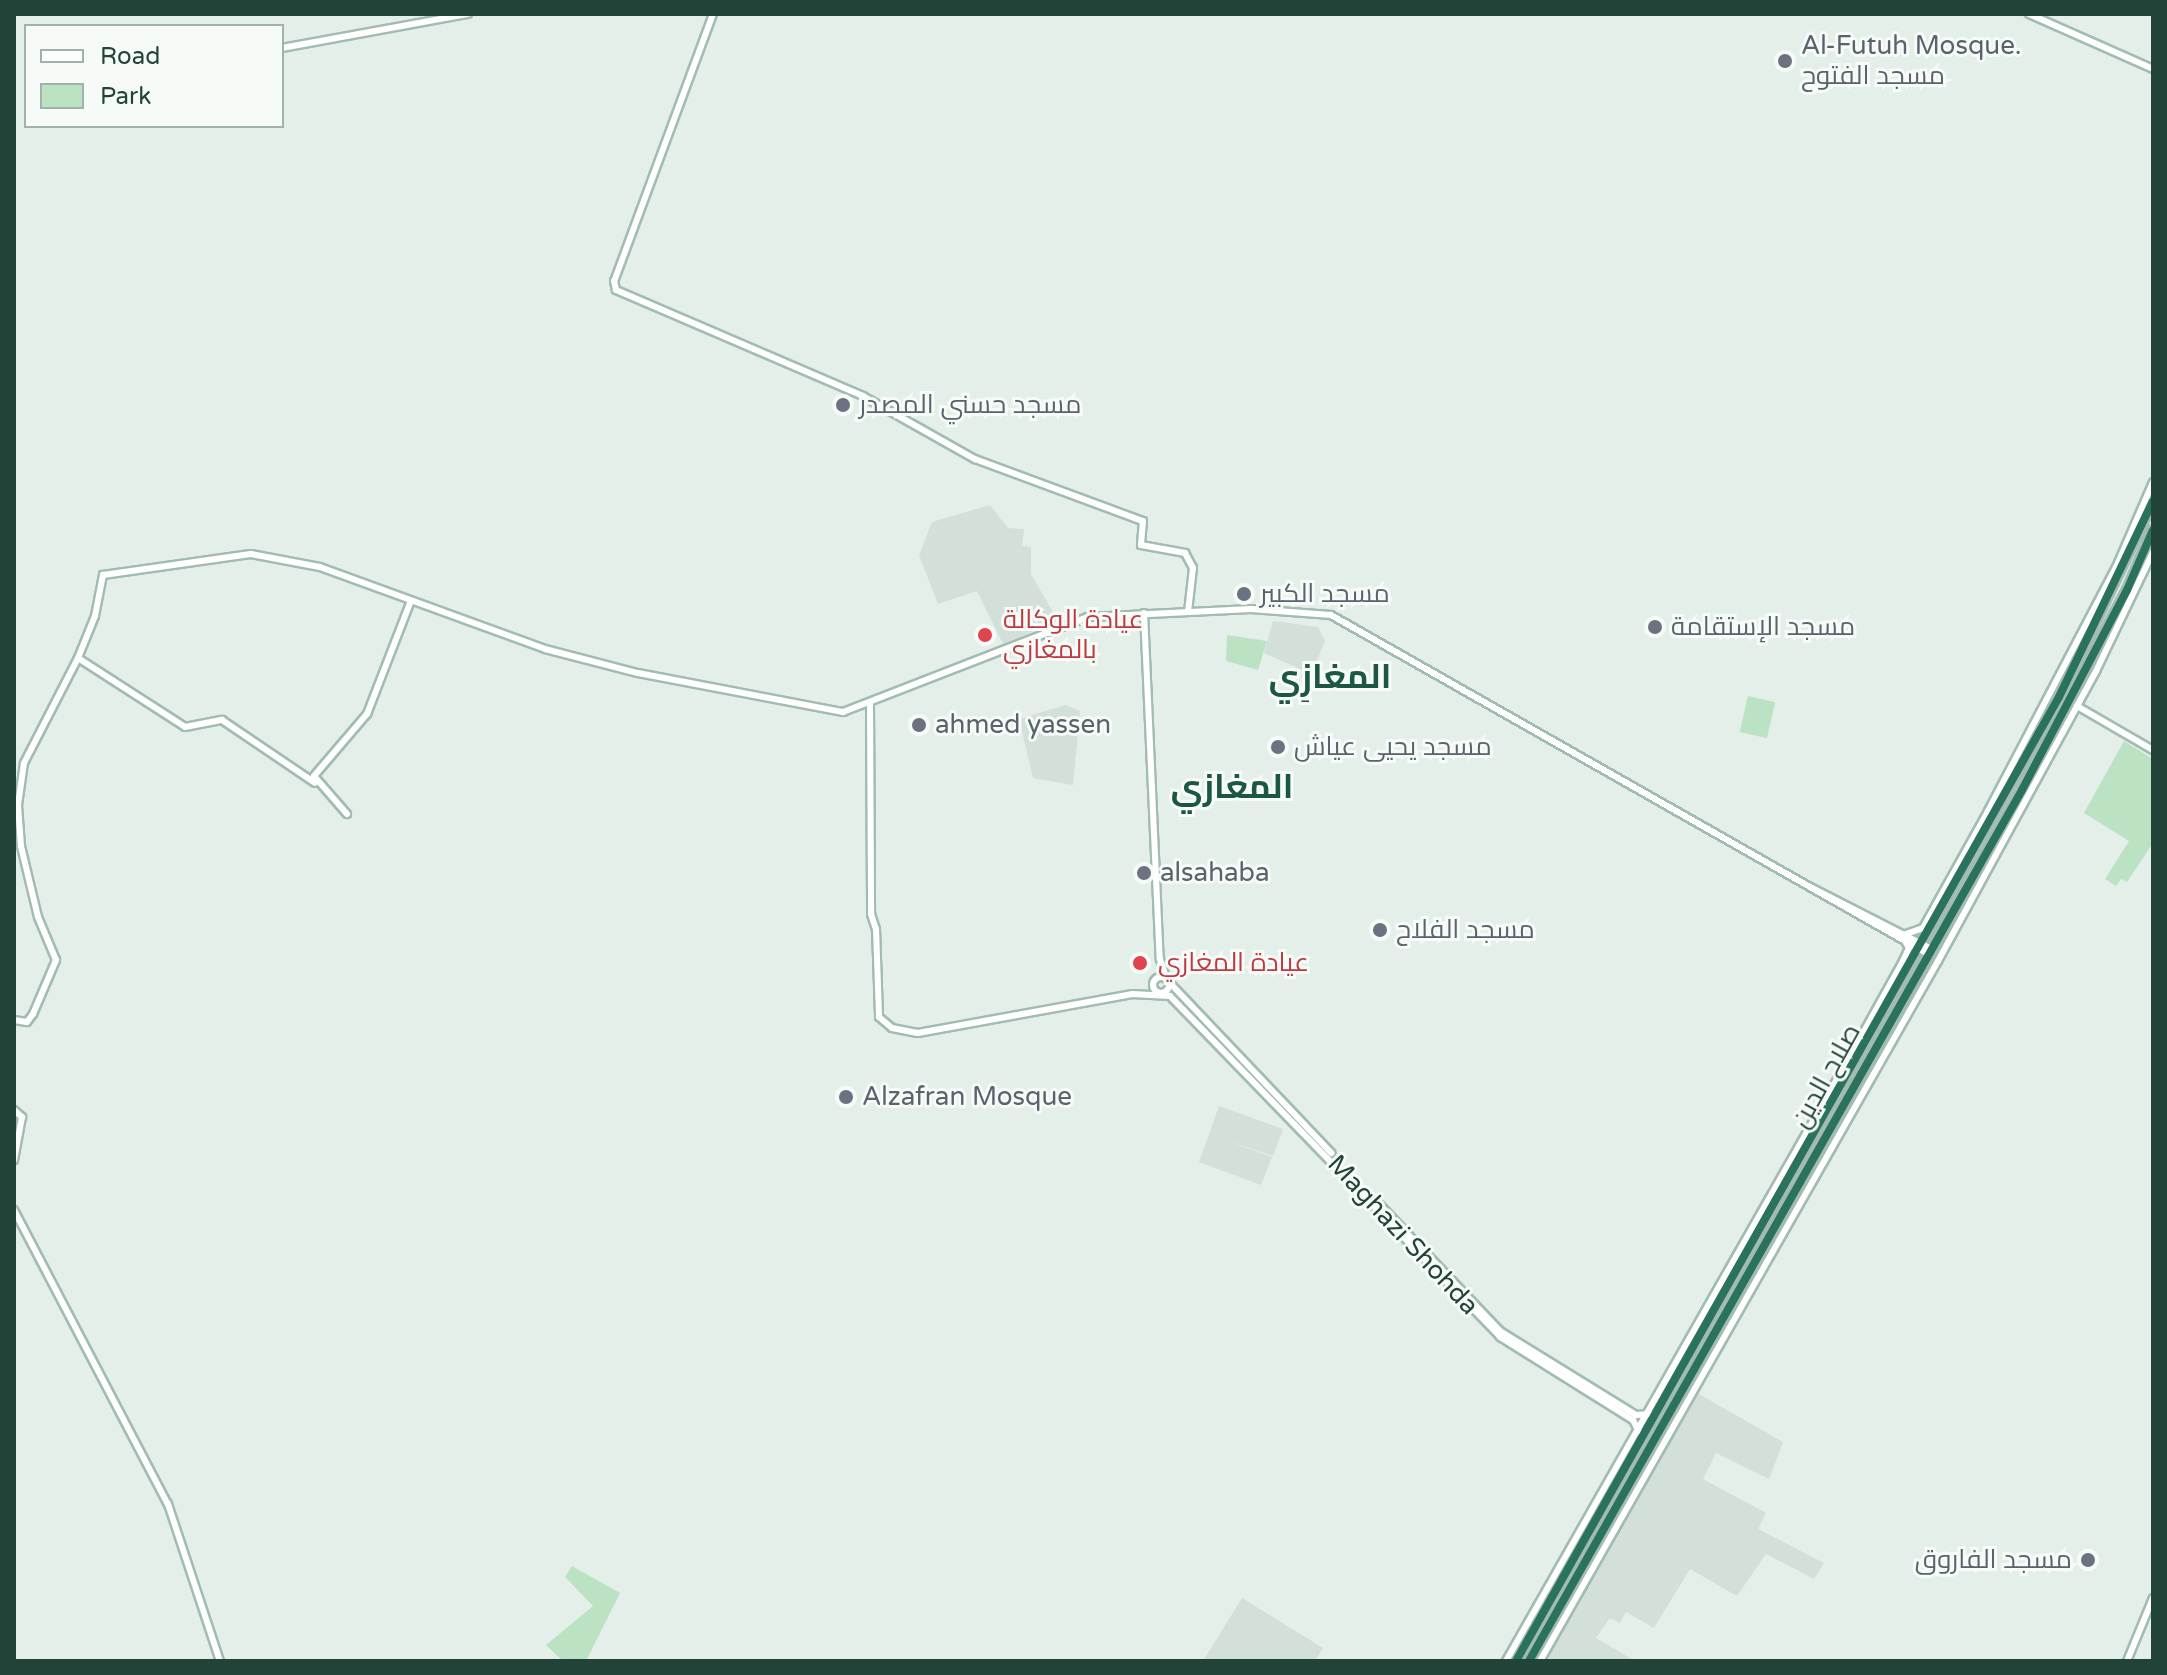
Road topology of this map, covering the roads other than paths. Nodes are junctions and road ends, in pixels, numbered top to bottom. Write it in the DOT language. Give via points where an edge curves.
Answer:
graph roads {
  1 [pos="468,14"];
  2 [pos="713,14"];
  3 [pos="2029,14"];
  4 [pos="284,48"];
  5 [pos="2153,69"];
  6 [pos="2153,482"];
  7 [pos="2153,501"];
  8 [pos="2153,530"];
  9 [pos="2153,552"];
  10 [pos="2121,565"];
  11 [pos="410,603"];
  12 [pos="1188,612"];
  13 [pos="1144,613"];
  14 [pos="78,658"];
  15 [pos="2062,692"];
  16 [pos="2071,698"];
  17 [pos="870,703"];
  18 [pos="2077,706"];
  19 [pos="2153,750"];
  20 [pos="315,783"];
  21 [pos="347,814"];
  22 [pos="16,816"];
  23 [pos="1981,830"];
  24 [pos="1904,938"];
  25 [pos="1925,949"];
  26 [pos="1167,980"];
  27 [pos="1160,993"];
  28 [pos="1190,1008"];
  29 [pos="14,1020"];
  30 [pos="1860,1094"];
  31 [pos="1848,1097"];
  32 [pos="14,1110"];
  33 [pos="14,1160"];
  34 [pos="14,1210"];
  35 [pos="1761,1251"];
  36 [pos="1774,1251"];
  37 [pos="1712,1315"];
  38 [pos="1720,1323"];
  39 [pos="1652,1415"];
  40 [pos="1665,1422"];
  41 [pos="1639,1432"];
  42 [pos="2153,1598"];
  43 [pos="220,1661"];
  44 [pos="1506,1661"];
  45 [pos="1516,1661"];
  46 [pos="1529,1661"];
  47 [pos="1540,1661"];
  48 [pos="2127,1661"];
  1 -- 4 [label="street"];
  2 -- 12 [label="street" via="614,281 616,290 863,396 975,459 1143,521 1141,545 1185,553 1193,568"];
  3 -- 5 [label="street"];
  6 -- 10 [label="street"];
  7 -- 10 [label="highway, صلاح الدين"];
  8 -- 16 [label="highway, صلاح الدين"];
  9 -- 18 [label="street"];
  10 -- 15 [label="highway, صلاح الدين"];
  10 -- 23 [label="street"];
  11 -- 14 [label="street" via="320,567 270,556 112,570 103,575 95,616"];
  11 -- 17 [label="street" via="638,673 843,712"];
  11 -- 20 [label="street" via="367,714 314,776"];
  12 -- 13 [label="street"];
  12 -- 24 [label="street" via="1282,609 1331,615"];
  13 -- 17 [label="street" via="1060,625"];
  13 -- 26 [label="street" via="1160,964"];
  14 -- 20 [label="street" via="185,727 222,720"];
  14 -- 22 [label="street" via="31,743"];
  15 -- 16 [label="highway"];
  15 -- 23 [label="highway, صلاح الدين"];
  16 -- 25 [label="highway, صلاح الدين"];
  17 -- 27 [label="street" via="871,914 879,1017 892,1028 918,1033"];
  18 -- 19 [label="street"];
  18 -- 30 [label="street"];
  20 -- 21 [label="street"];
  22 -- 29 [label="street" via="33,899 56,960 33,1014 27,1022"];
  23 -- 24 [label="street" via="1923,928"];
  23 -- 25 [label="highway, صلاح الدين"];
  24 -- 25 [label="street"];
  24 -- 39 [label="street" via="1909,948 1894,977"];
  25 -- 31 [label="highway, صلاح الدين"];
  25 -- 37 [label="highway, صلاح الدين"];
  26 -- 27 [label="street"];
  26 -- 27 [label="street" via="1154,982"];
  26 -- 28 [label="street"];
  27 -- 28 [label="street"];
  28 -- 39 [label="street, Maghazi Shohda" via="1500,1331 1636,1415"];
  28 -- 41 [label="street, Maghazi Shohda" via="1500,1337 1633,1420"];
  30 -- 31 [label="highway"];
  30 -- 36 [label="street"];
  31 -- 35 [label="highway, صلاح الدين"];
  32 -- 33 [label="street" via="22,1117"];
  34 -- 43 [label="street" via="168,1504"];
  35 -- 36 [label="highway"];
  35 -- 38 [label="highway, صلاح الدين"];
  36 -- 47 [label="street"];
  37 -- 38 [label="highway"];
  37 -- 39 [label="highway, صلاح الدين"];
  38 -- 40 [label="highway, صلاح الدين"];
  39 -- 40 [label="highway"];
  39 -- 41 [label="street"];
  39 -- 45 [label="highway, صلاح الدين"];
  40 -- 46 [label="highway, صلاح الدين"];
  41 -- 44 [label="street"];
  42 -- 48 [label="street"];
}
